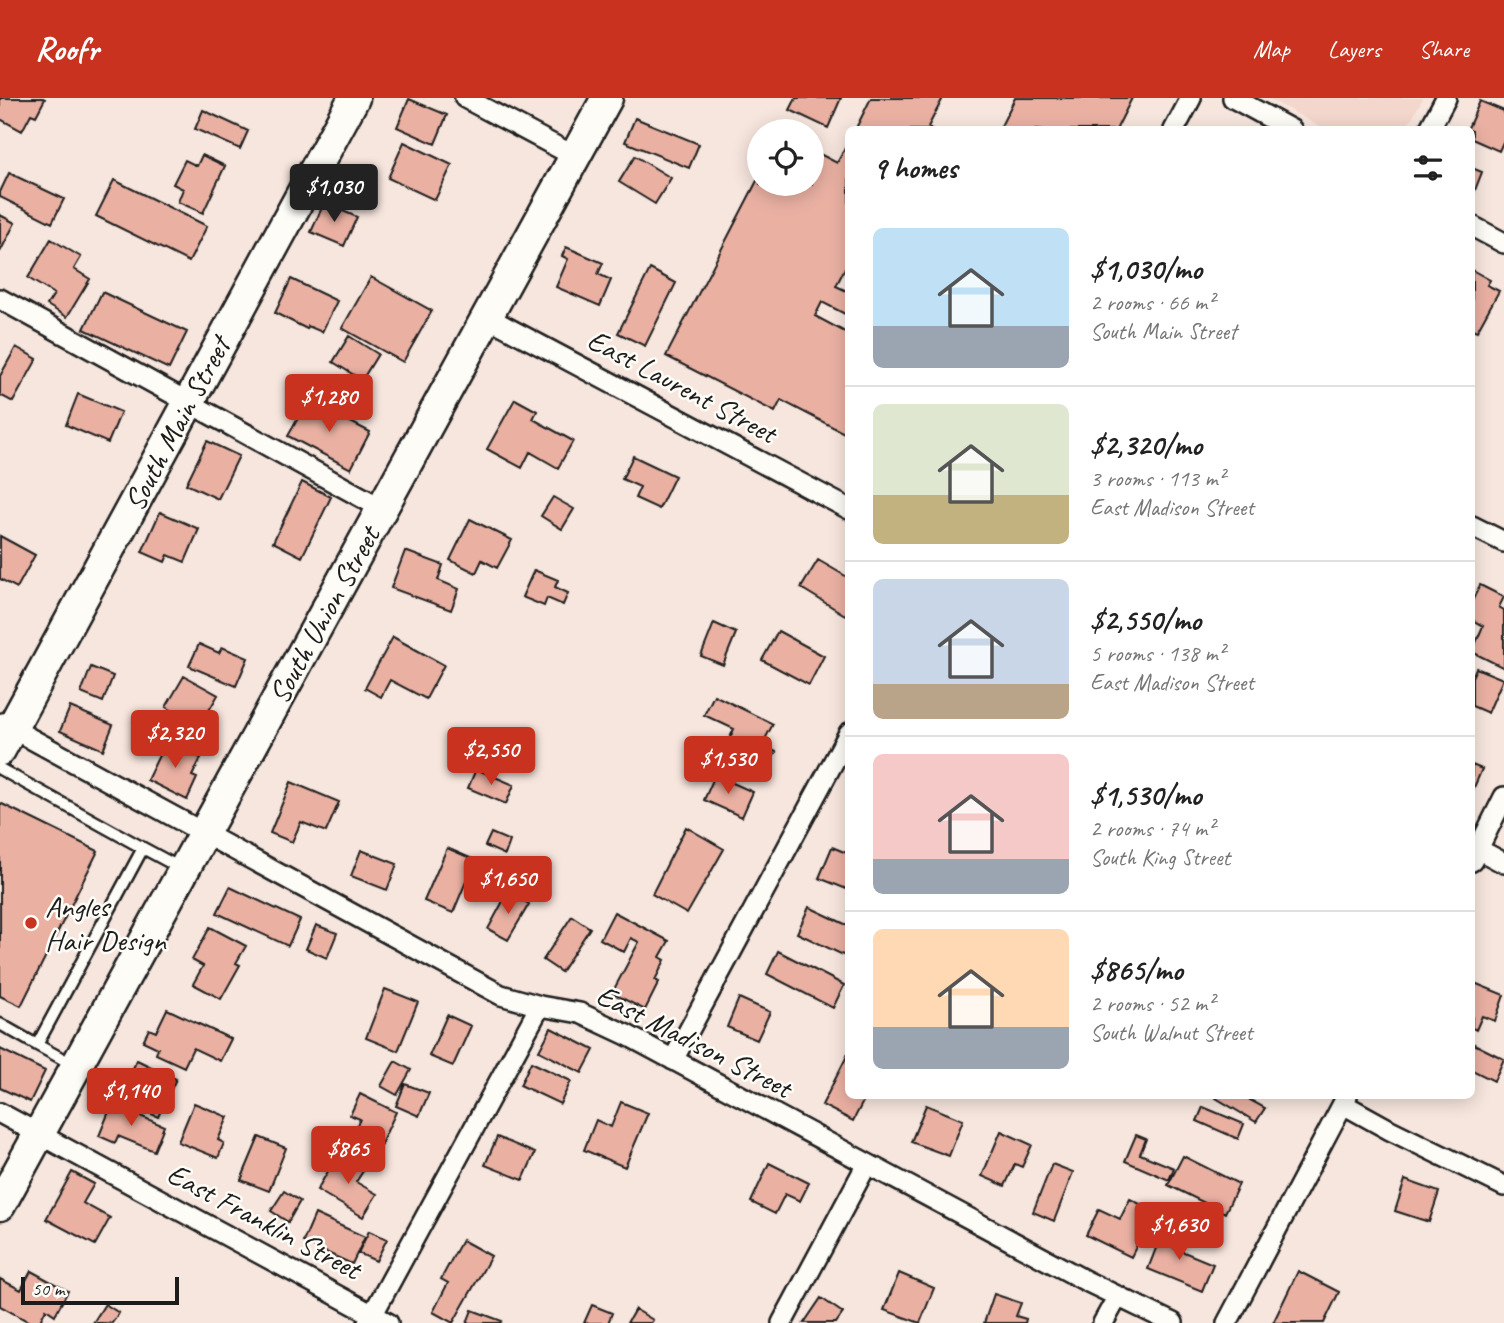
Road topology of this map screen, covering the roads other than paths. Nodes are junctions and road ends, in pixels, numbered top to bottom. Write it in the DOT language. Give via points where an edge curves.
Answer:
graph roads {
  1 [pos="354,98"];
  2 [pos="465,98"];
  3 [pos="607,98"];
  4 [pos="1191,98"];
  5 [pos="1233,98"];
  6 [pos="1446,98"];
  7 [pos="1176,126"];
  8 [pos="1285,126"];
  9 [pos="1431,126"];
  10 [pos="576,158"];
  11 [pos="1475,228"];
  12 [pos="1504,243"];
  13 [pos="0,299"];
  14 [pos="487,317"];
  15 [pos="188,403"];
  16 [pos="845,507"];
  17 [pos="383,509"];
  18 [pos="1475,528"];
  19 [pos="1504,542"];
  20 [pos="4,734"];
  21 [pos="845,740"];
  22 [pos="0,769"];
  23 [pos="1504,797"];
  24 [pos="203,833"];
  25 [pos="143,848"];
  26 [pos="1475,850"];
  27 [pos="1475,852"];
  28 [pos="1504,863"];
  29 [pos="183,870"];
  30 [pos="540,1006"];
  31 [pos="0,1024"];
  32 [pos="37,1045"];
  33 [pos="673,1060"];
  34 [pos="76,1066"];
  35 [pos="1345,1100"];
  36 [pos="0,1113"];
  37 [pos="39,1134"];
  38 [pos="867,1164"];
  39 [pos="1504,1186"];
  40 [pos="0,1205"];
  41 [pos="1118,1296"];
  42 [pos="377,1320"];
  43 [pos="782,1323"];
  44 [pos="1103,1323"];
  45 [pos="1173,1323"];
  46 [pos="1227,1323"];
  1 -- 15 [label="main road, South Main Street"];
  2 -- 10 [label="street"];
  3 -- 10 [label="main road, South Union Street"];
  4 -- 7 [label="street"];
  5 -- 8 [label="street"];
  6 -- 9 [label="street"];
  10 -- 14 [label="main road, South Union Street"];
  11 -- 12 [label="street"];
  13 -- 15 [label="street"];
  14 -- 16 [label="street, East Laurent Street"];
  14 -- 17 [label="main road, South Union Street"];
  15 -- 17 [label="street"];
  15 -- 20 [label="main road, South Main Street"];
  17 -- 24 [label="main road, South Union Street"];
  18 -- 19 [label="street"];
  20 -- 24 [label="street, East Madison Street"];
  21 -- 33 [label="street"];
  22 -- 25 [label="lane"];
  23 -- 26 [label="street"];
  24 -- 29 [label="main road, South Union Street"];
  24 -- 30 [label="street, East Madison Street" via="501,995"];
  25 -- 29 [label="lane"];
  25 -- 32 [label="lane"];
  27 -- 28 [label="street"];
  29 -- 34 [label="main road, South Union Street"];
  30 -- 33 [label="street, East Madison Street" via="580,1013"];
  30 -- 42 [label="street"];
  31 -- 32 [label="lane"];
  32 -- 34 [label="lane"];
  33 -- 38 [label="street, East Madison Street"];
  34 -- 37 [label="main road, South Union Street"];
  35 -- 39 [label="street" via="1390,1130"];
  35 -- 46 [label="street"];
  36 -- 37 [label="street, East Franklin Street"];
  37 -- 40 [label="main road, South Union Street"];
  37 -- 42 [label="street, East Franklin Street"];
  38 -- 41 [label="street, East Madison Street"];
  38 -- 43 [label="street"];
  41 -- 44 [label="street"];
  41 -- 45 [label="street, East Madison Street"];
}
